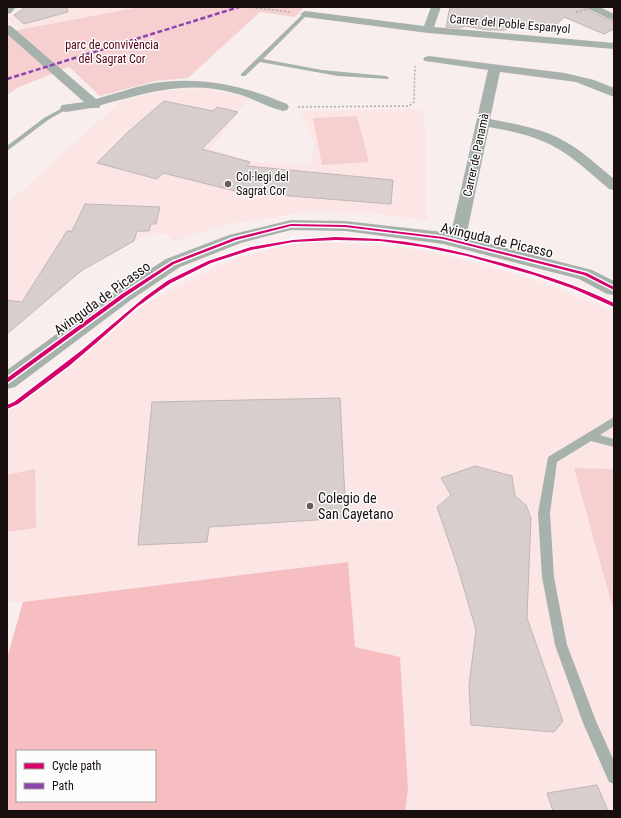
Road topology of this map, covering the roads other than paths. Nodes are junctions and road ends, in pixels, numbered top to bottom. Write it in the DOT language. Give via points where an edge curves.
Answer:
graph roads {
  1 [pos="10,7"];
  2 [pos="436,7"];
  3 [pos="592,7"];
  4 [pos="7,10"];
  5 [pos="308,11"];
  6 [pos="614,18"];
  7 [pos="7,28"];
  8 [pos="428,30"];
  9 [pos="614,46"];
  10 [pos="429,59"];
  11 [pos="259,60"];
  12 [pos="495,67"];
  13 [pos="243,75"];
  14 [pos="386,78"];
  15 [pos="614,93"];
  16 [pos="96,105"];
  17 [pos="284,107"];
  18 [pos="66,108"];
  19 [pos="483,122"];
  20 [pos="7,149"];
  21 [pos="614,186"];
  22 [pos="458,242"];
  23 [pos="614,289"];
  24 [pos="7,381"];
  25 [pos="614,421"];
  26 [pos="590,437"];
  27 [pos="614,443"];
  28 [pos="614,778"];
  1 -- 4 [label="street"];
  2 -- 8 [label="street, Carrer del Poble Espanyol"];
  3 -- 6 [label="street"];
  5 -- 8 [label="street"];
  5 -- 11 [label="lane"];
  7 -- 16 [label="street"];
  8 -- 9 [label="street, Carrer del Poble Espanyol"];
  10 -- 12 [label="street"];
  11 -- 13 [label="lane"];
  11 -- 14 [label="lane" via="318,72"];
  12 -- 15 [label="street" via="578,79 602,86"];
  12 -- 19 [label="street, Carrer de Panamà"];
  16 -- 17 [label="street" via="150,88 202,84 245,91"];
  16 -- 18 [label="street"];
  18 -- 20 [label="lane" via="46,119"];
  19 -- 21 [label="street" via="540,135 568,149"];
  19 -- 22 [label="street, Carrer de Panamà"];
  22 -- 23 [label="street, Avinguda de Picasso" via="585,274"];
  22 -- 24 [label="street, Avinguda de Picasso" via="345,226 292,225 235,239 173,263 124,295"];
  25 -- 26 [label="lane"];
  26 -- 27 [label="lane"];
  26 -- 28 [label="lane" via="552,460 544,513 548,576 561,645"];
}
